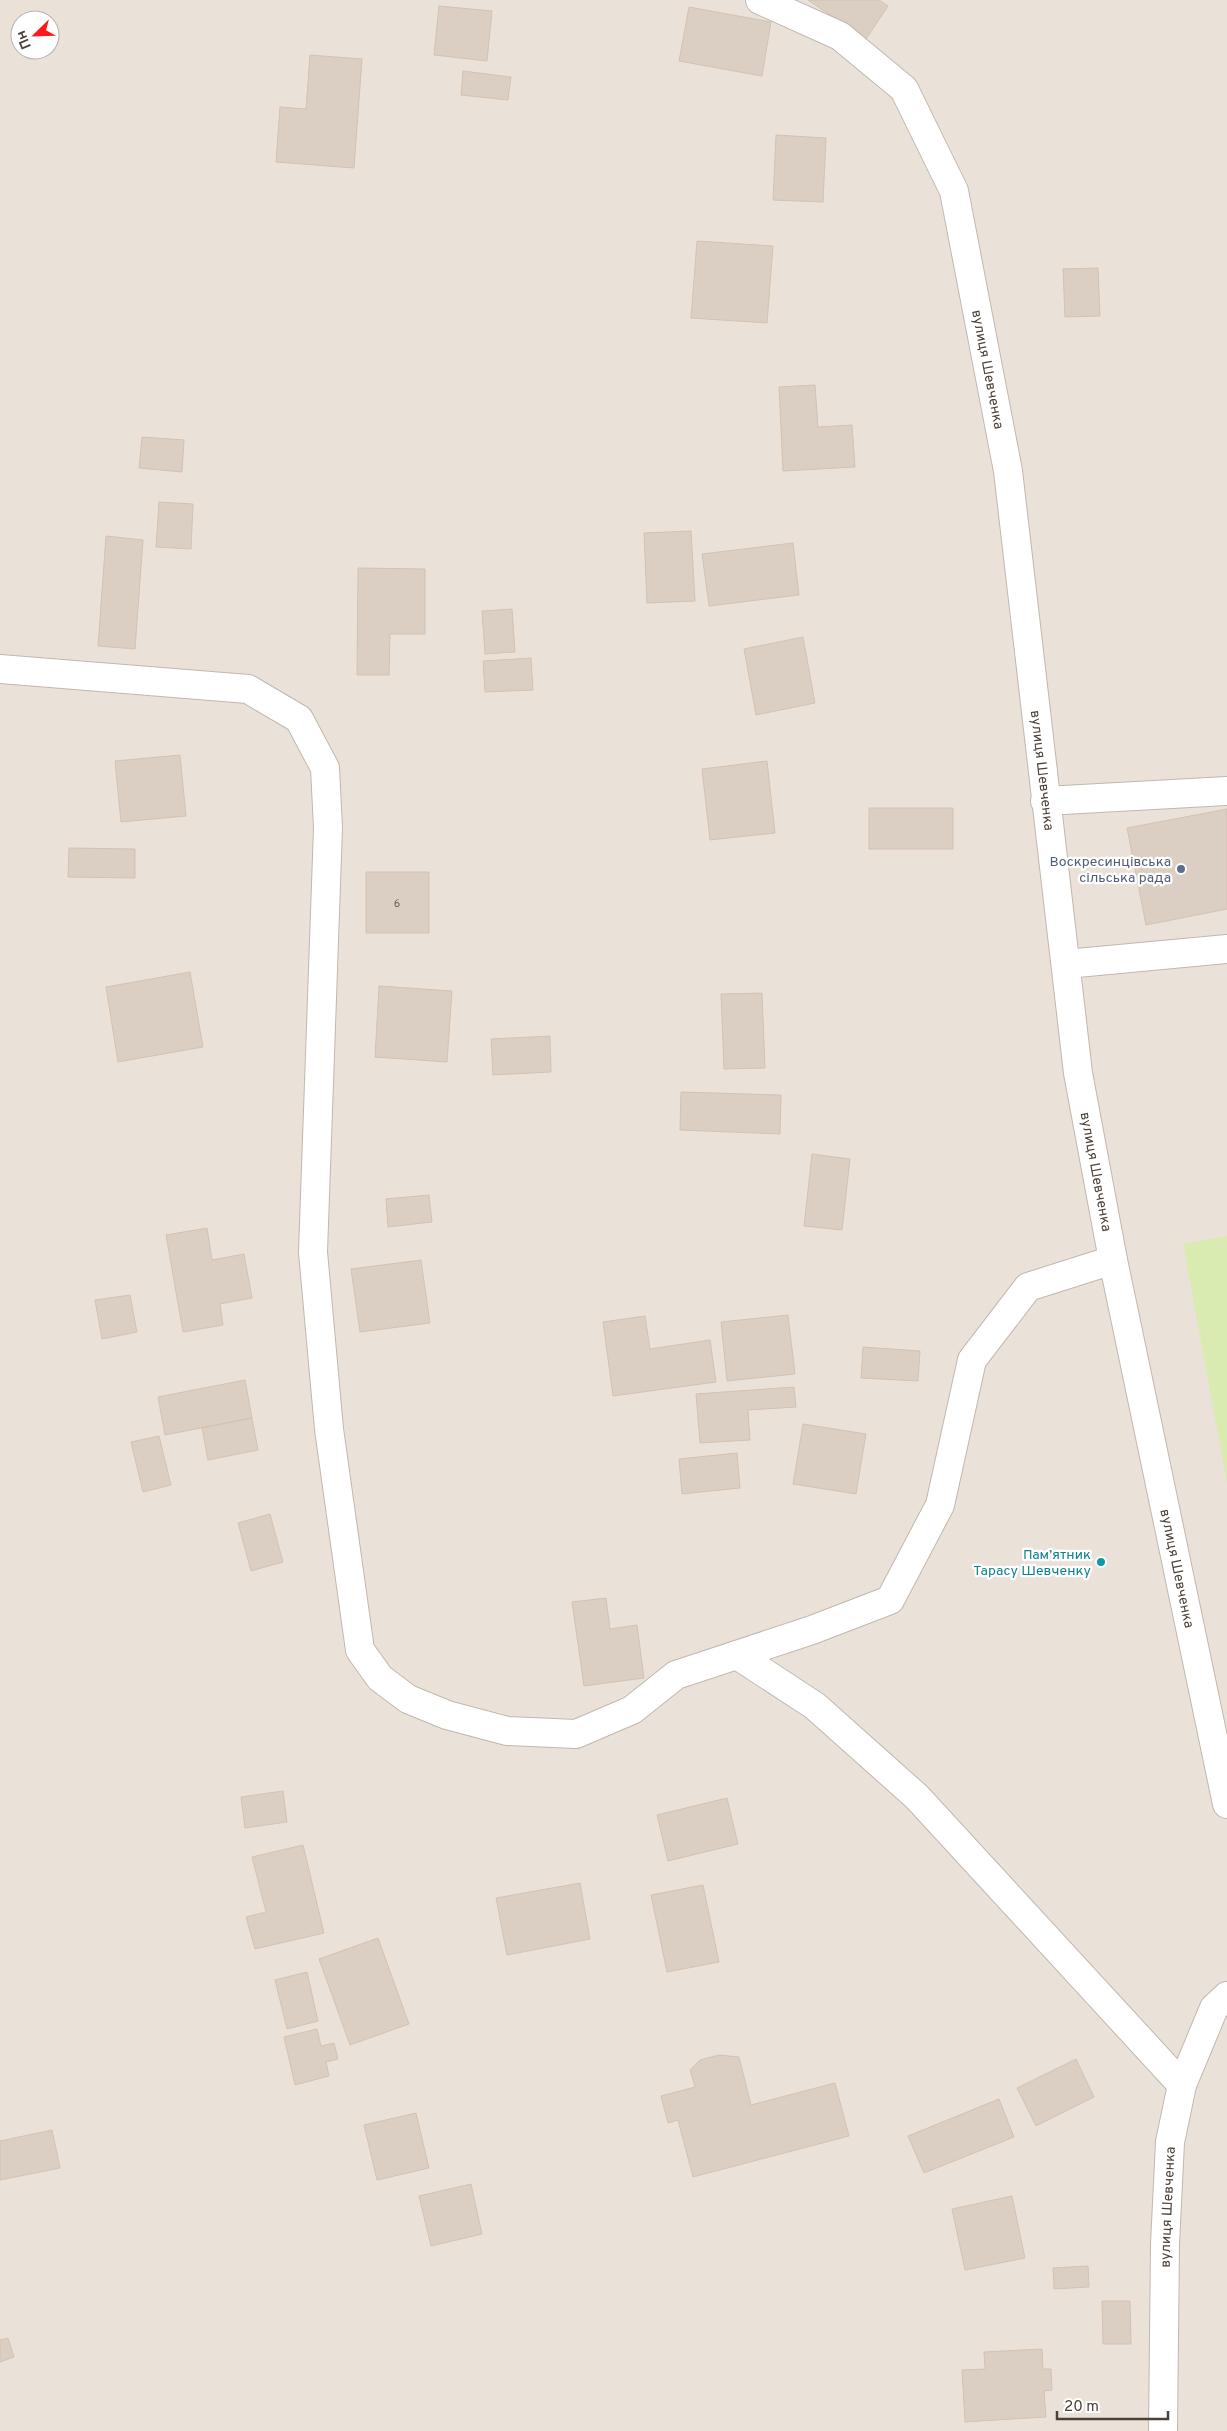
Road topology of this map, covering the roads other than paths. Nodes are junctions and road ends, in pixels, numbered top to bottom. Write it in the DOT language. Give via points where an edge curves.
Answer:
graph roads {
  1 [pos="760,0"];
  2 [pos="0,669"];
  3 [pos="1227,791"];
  4 [pos="1046,801"];
  5 [pos="1227,949"];
  6 [pos="1066,964"];
  7 [pos="1113,1260"];
  8 [pos="737,1655"];
  9 [pos="1227,1804"];
  10 [pos="1227,1996"];
  11 [pos="1182,2085"];
  12 [pos="1163,2431"];
  1 -- 4 [label="street, вулиця Шевченка" via="840,36 904,89 954,191 1008,471"];
  2 -- 8 [label="street" via="248,689 299,719 325,768 328,828 313,1252 329,1429 360,1650 380,1678 408,1699 447,1715 507,1730 576,1734 632,1710 676,1675"];
  3 -- 4 [label="street"];
  4 -- 6 [label="street, вулиця Шевченка"];
  5 -- 6 [label="street"];
  6 -- 7 [label="street, вулиця Шевченка" via="1078,1073"];
  7 -- 8 [label="street" via="1028,1287 972,1360 940,1505 890,1600"];
  7 -- 9 [label="street, вулиця Шевченка"];
  8 -- 11 [label="street" via="815,1706 917,1797"];
  10 -- 11 [label="street, вулиця Шевченка" via="1214,2008"];
  11 -- 12 [label="street, вулиця Шевченка" via="1170,2142 1165,2244"];
}
